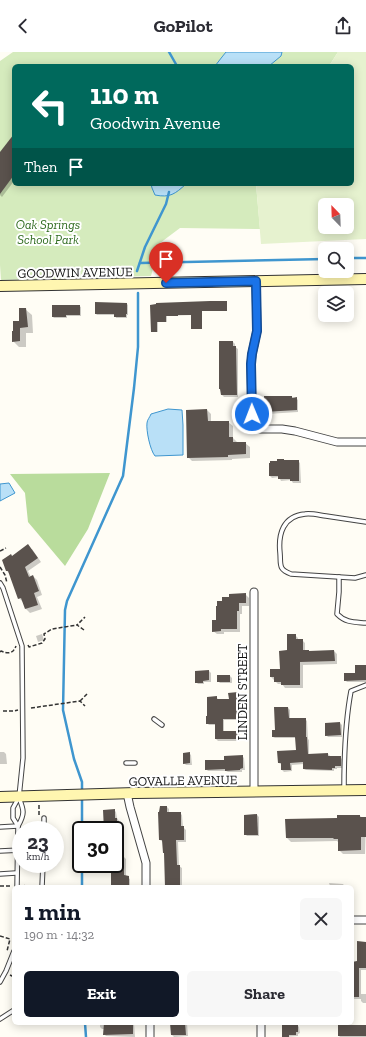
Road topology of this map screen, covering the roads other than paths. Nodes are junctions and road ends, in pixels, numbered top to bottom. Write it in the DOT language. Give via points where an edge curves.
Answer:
graph roads {
  1 [pos="366,279"];
  2 [pos="256,281"];
  3 [pos="0,286"];
  4 [pos="366,442"];
  5 [pos="366,522"];
  6 [pos="366,575"];
  7 [pos="339,577"];
  8 [pos="0,583"];
  9 [pos="254,592"];
  10 [pos="366,623"];
  11 [pos="366,685"];
  12 [pos="154,719"];
  13 [pos="162,725"];
  14 [pos="126,763"];
  15 [pos="135,764"];
  16 [pos="366,790"];
  17 [pos="344,791"];
  18 [pos="254,792"];
  19 [pos="127,793"];
  20 [pos="0,797"];
  21 [pos="19,797"];
  22 [pos="15,821"];
  23 [pos="21,821"];
  24 [pos="12,826"];
  25 [pos="0,827"];
  26 [pos="12,850"];
  27 [pos="0,851"];
  28 [pos="16,873"];
  29 [pos="43,873"];
  30 [pos="0,874"];
  31 [pos="15,885"];
  32 [pos="42,885"];
  33 [pos="146,885"];
  34 [pos="354,920"];
  35 [pos="366,920"];
  36 [pos="12,956"];
  37 [pos="0,982"];
  38 [pos="12,1011"];
  39 [pos="0,1019"];
  40 [pos="150,1025"];
  41 [pos="261,1025"];
  42 [pos="150,1037"];
  43 [pos="261,1037"];
  1 -- 2 [label="street, GOODWIN AVENUE"];
  2 -- 3 [label="street, GOODWIN AVENUE"];
  2 -- 4 [label="street" via="257,331 251,364 252,414 256,427 295,431 337,442"];
  5 -- 7 [label="lane" via="306,514 294,516 282,529 279,549 281,568 284,572"];
  6 -- 7 [label="lane" via="355,578"];
  7 -- 10 [label="lane" via="337,614 342,619"];
  8 -- 21 [label="lane" via="22,646 23,758"];
  9 -- 18 [label="street, LINDEN STREET"];
  11 -- 17 [label="lane" via="351,691 345,743"];
  12 -- 13 [label="lane"];
  14 -- 15 [label="lane"];
  16 -- 17 [label="street, GOVALLE AVENUE"];
  17 -- 18 [label="street, GOVALLE AVENUE"];
  18 -- 19 [label="street, GOVALLE AVENUE"];
  19 -- 21 [label="street, GOVALLE AVENUE"];
  19 -- 33 [label="street" via="146,862"];
  20 -- 21 [label="street, GOVALLE AVENUE"];
  21 -- 22 [label="lane" via="13,808"];
  21 -- 23 [label="lane" via="23,807"];
  24 -- 25 [label="lane"];
  26 -- 27 [label="lane"];
  28 -- 30 [label="lane"];
  28 -- 31 [label="lane"];
  29 -- 32 [label="lane"];
  34 -- 35 [label="street"];
  36 -- 37 [label="lane"];
  38 -- 39 [label="lane"];
  40 -- 42 [label="street"];
  41 -- 43 [label="street"];
}
